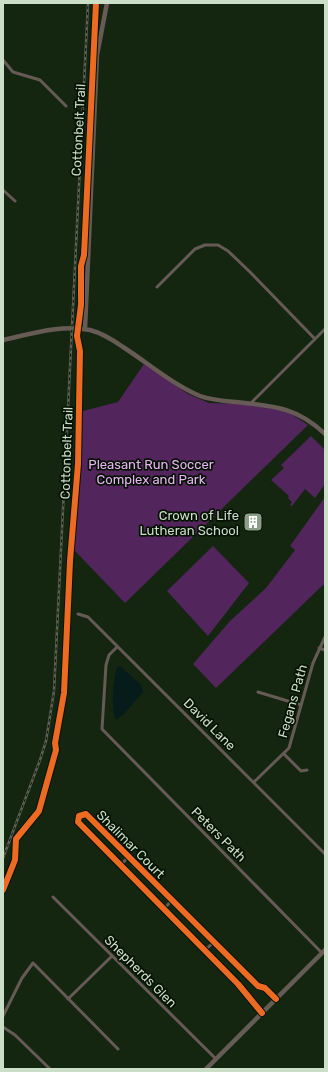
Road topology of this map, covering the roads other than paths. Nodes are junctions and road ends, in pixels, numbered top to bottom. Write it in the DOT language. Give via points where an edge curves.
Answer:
graph roads {
  1 [pos="107,3"];
  2 [pos="3,60"];
  3 [pos="66,106"];
  4 [pos="3,190"];
  5 [pos="15,201"];
  6 [pos="157,287"];
  7 [pos="85,329"];
  8 [pos="325,330"];
  9 [pos="315,339"];
  10 [pos="3,340"];
  11 [pos="251,404"];
  12 [pos="325,434"];
  13 [pos="78,614"];
  14 [pos="325,637"];
  15 [pos="117,647"];
  16 [pos="319,648"];
  17 [pos="325,650"];
  18 [pos="258,692"];
  19 [pos="301,705"];
  20 [pos="284,754"];
  21 [pos="307,770"];
  22 [pos="254,782"];
  23 [pos="325,854"];
  24 [pos="128,857"];
  25 [pos="120,865"];
  26 [pos="53,897"];
  27 [pos="172,900"];
  28 [pos="164,909"];
  29 [pos="214,942"];
  30 [pos="205,950"];
  31 [pos="324,952"];
  32 [pos="112,956"];
  33 [pos="68,999"];
  34 [pos="276,999"];
  35 [pos="262,1013"];
  36 [pos="3,1016"];
  37 [pos="3,1027"];
  38 [pos="118,1049"];
  39 [pos="216,1059"];
  40 [pos="50,1069"];
  41 [pos="206,1069"];
  1 -- 7 [label="main road" via="97,55"];
  2 -- 3 [label="street" via="13,72 40,80"];
  4 -- 5 [label="street"];
  6 -- 9 [label="street" via="195,249 205,245 218,245 250,272"];
  7 -- 10 [label="main road" via="59,329"];
  7 -- 11 [label="main road" via="109,338 201,396"];
  8 -- 9 [label="street"];
  9 -- 11 [label="street"];
  11 -- 12 [label="main road" via="288,410 302,416"];
  13 -- 15 [label="street, David Lane" via="88,617"];
  14 -- 16 [label="street, Fegans Path"];
  15 -- 22 [label="street, David Lane"];
  15 -- 31 [label="street, Peters Path" via="109,655 106,665 102,729"];
  16 -- 17 [label="street"];
  16 -- 19 [label="street, Fegans Path"];
  18 -- 19 [label="street"];
  19 -- 20 [label="street, Fegans Path" via="289,748"];
  20 -- 21 [label="street" via="301,771"];
  20 -- 22 [label="street, Fegans Path"];
  22 -- 23 [label="street, David Lane"];
  24 -- 25 [label="street, Shalimar Court"];
  24 -- 25 [label="street, Shalimar Court" via="86,814 78,816 78,822"];
  24 -- 27 [label="street, Shalimar Court"];
  25 -- 28 [label="street, Shalimar Court"];
  26 -- 32 [label="street, Shepherds Glen"];
  27 -- 28 [label="street"];
  27 -- 29 [label="street, Shalimar Court"];
  28 -- 30 [label="street, Shalimar Court"];
  29 -- 30 [label="street"];
  29 -- 34 [label="street, Shalimar Court" via="258,986 265,988"];
  30 -- 35 [label="street, Shalimar Court" via="249,995 251,1002"];
  31 -- 34 [label="main road"];
  32 -- 33 [label="street"];
  32 -- 39 [label="street, Shepherds Glen"];
  33 -- 36 [label="street" via="33,963 22,978"];
  33 -- 38 [label="street"];
  34 -- 35 [label="main road"];
  35 -- 39 [label="main road"];
  37 -- 40 [label="street" via="15,1035"];
  39 -- 41 [label="main road"];
}
